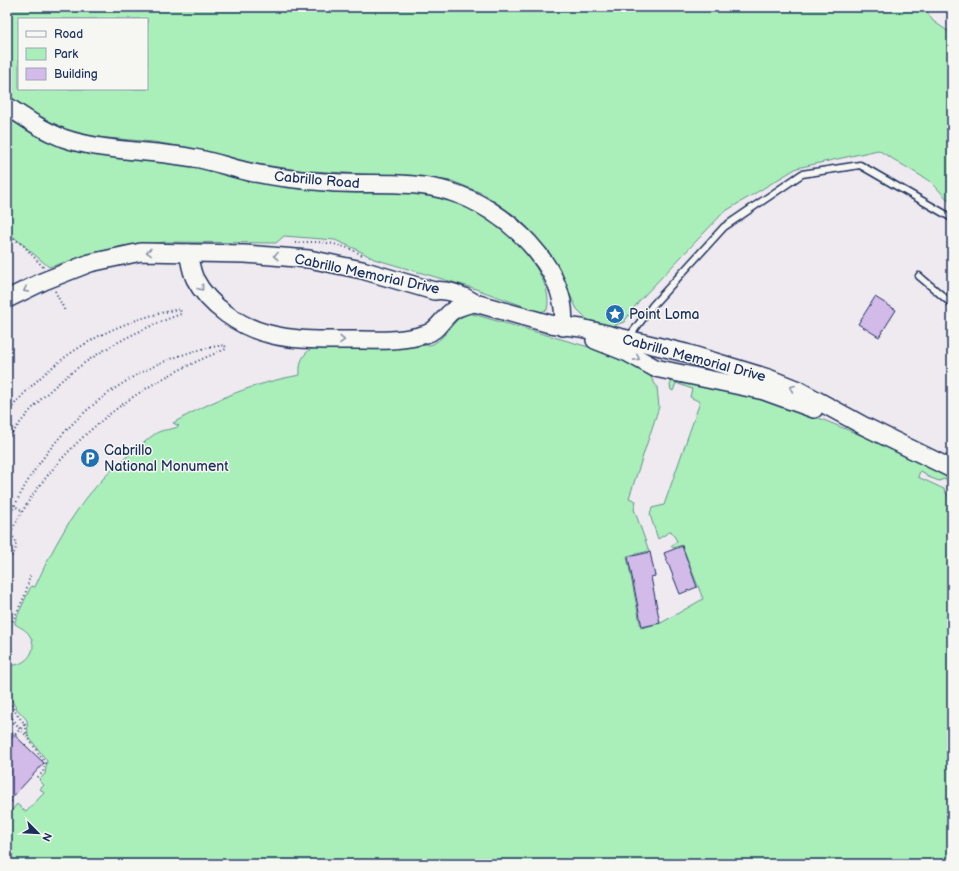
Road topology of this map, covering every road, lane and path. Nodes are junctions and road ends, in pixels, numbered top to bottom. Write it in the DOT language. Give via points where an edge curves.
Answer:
graph roads {
  1 [pos="7,106"];
  2 [pos="952,218"];
  3 [pos="7,234"];
  4 [pos="188,252"];
  5 [pos="47,271"];
  6 [pos="920,276"];
  7 [pos="52,284"];
  8 [pos="434,290"];
  9 [pos="7,299"];
  10 [pos="476,303"];
  11 [pos="952,304"];
  12 [pos="65,311"];
  13 [pos="442,322"];
  14 [pos="563,327"];
  15 [pos="627,339"];
  16 [pos="7,413"];
  17 [pos="864,426"];
  18 [pos="7,441"];
  19 [pos="952,469"];
  20 [pos="14,506"];
  21 [pos="23,510"];
  22 [pos="7,524"];
  23 [pos="7,532"];
  24 [pos="10,533"];
  25 [pos="7,560"];
  26 [pos="30,576"];
  27 [pos="11,625"];
  28 [pos="7,698"];
  29 [pos="7,712"];
  30 [pos="25,724"];
  31 [pos="20,730"];
  32 [pos="27,736"];
  33 [pos="7,743"];
  34 [pos="37,778"];
  35 [pos="14,801"];
  36 [pos="7,802"];
  1 -- 14 [label="street, Cabrillo Road" via="47,131 82,143 182,156 274,176 332,183 421,186 449,191 468,198 487,207 508,222 537,252 550,273 560,298 564,317"];
  2 -- 15 [label="lane" via="860,165 802,174 724,227 653,305"];
  3 -- 5 [label="path" via="24,246"];
  8 -- 4 [label="street, Cabrillo Memorial Drive, one-way" via="362,270 309,259"];
  4 -- 9 [label="street, one-way" via="141,252 90,264 44,280"];
  4 -- 13 [label="street, Cabrillo Memorial Drive, one-way" via="194,278 208,297 230,316 268,334 303,339 395,339 427,334"];
  6 -- 11 [label="lane"];
  7 -- 12 [label="path"];
  8 -- 10 [label="street, Cabrillo Memorial Drive" via="444,290"];
  8 -- 13 [label="street" via="441,301 444,313"];
  10 -- 13 [label="street, Cabrillo Memorial Drive" via="452,311"];
  10 -- 14 [label="street, Cabrillo Memorial Drive"];
  14 -- 15 [label="street, Cabrillo Memorial Drive" via="581,328"];
  14 -- 17 [label="street, Cabrillo Memorial Drive, one-way" via="655,368 764,390"];
  17 -- 15 [label="street, Cabrillo Memorial Drive, one-way" via="798,390 768,378 717,361"];
  16 -- 18 [label="path" via="26,390 49,369 67,354 98,335 134,320 180,309 182,314 115,343 80,365 38,403"];
  17 -- 19 [label="street, Cabrillo Memorial Drive"];
  20 -- 21 [label="path"];
  20 -- 21 [label="path" via="37,466 56,441 111,392 143,372 186,354 225,345 226,349 165,376 113,410 68,452"];
  20 -- 22 [label="path"];
  21 -- 24 [label="path"];
  23 -- 24 [label="path"];
  24 -- 25 [label="path" via="15,539 16,547 14,554"];
  26 -- 27 [label="path" via="25,595"];
  28 -- 30 [label="path"];
  29 -- 31 [label="path" via="18,723"];
  30 -- 31 [label="path"];
  30 -- 32 [label="path"];
  31 -- 32 [label="path"];
  31 -- 33 [label="path"];
  32 -- 34 [label="path" via="45,763 43,772"];
  35 -- 36 [label="path"];
}
